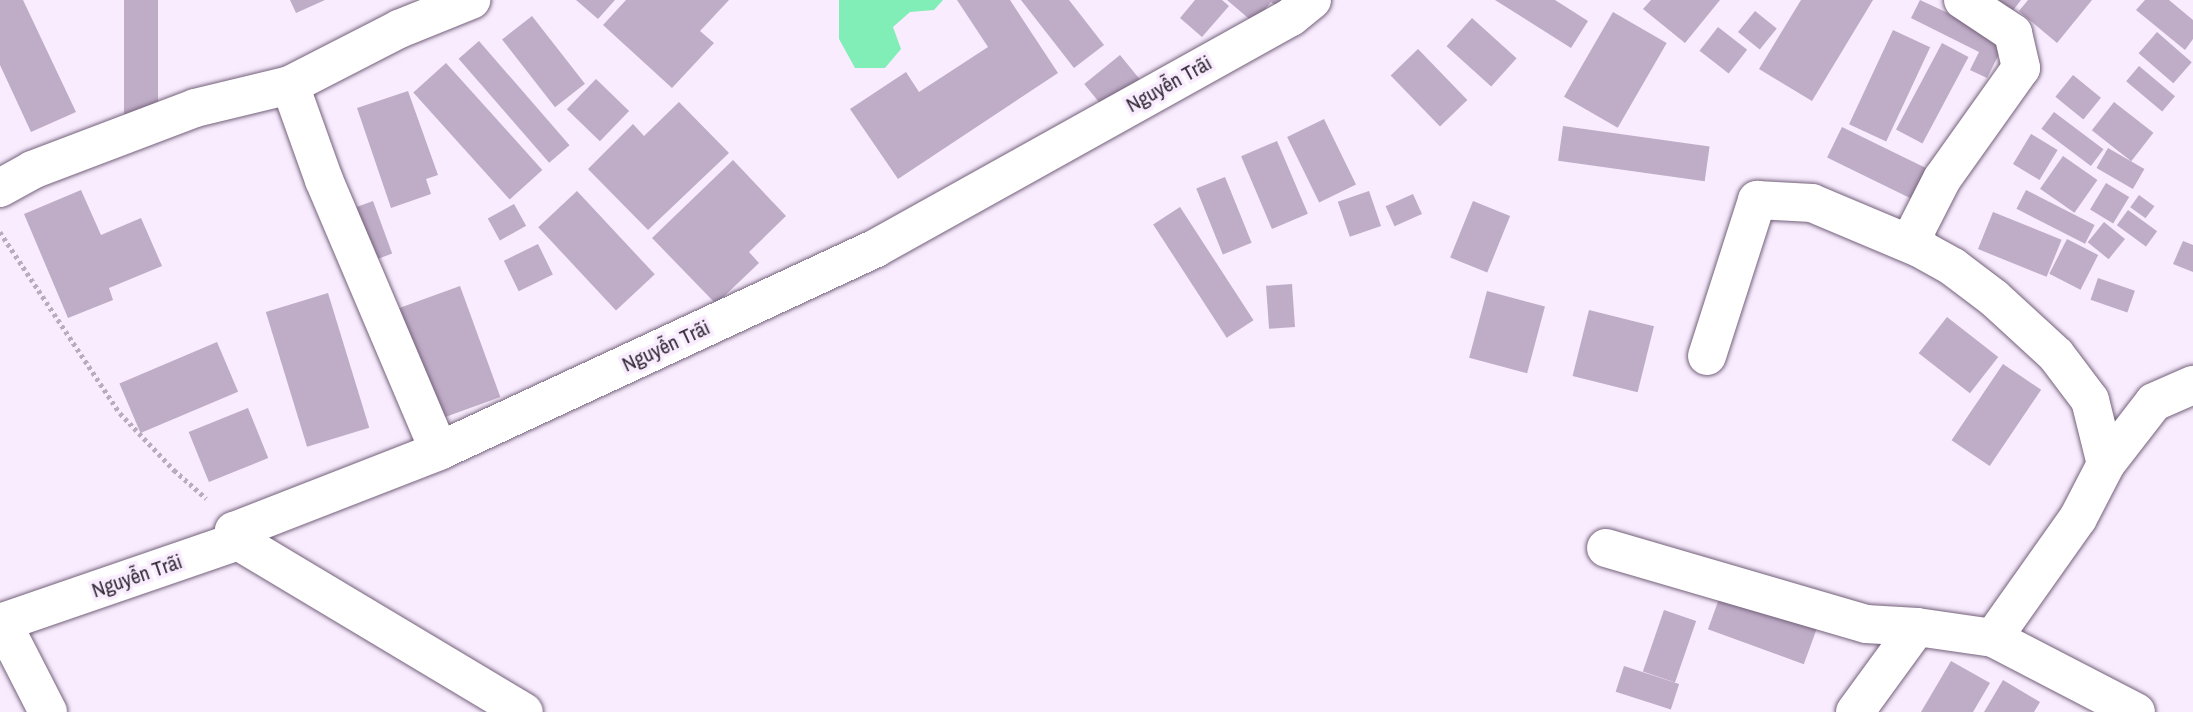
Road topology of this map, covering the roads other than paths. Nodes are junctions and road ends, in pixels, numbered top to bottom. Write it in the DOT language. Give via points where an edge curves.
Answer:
graph roads {
  1 [pos="471,0"];
  2 [pos="1312,0"];
  3 [pos="1963,0"];
  4 [pos="290,85"];
  5 [pos="0,188"];
  6 [pos="1919,248"];
  7 [pos="1707,356"];
  8 [pos="2193,385"];
  9 [pos="439,451"];
  10 [pos="2106,464"];
  11 [pos="238,541"];
  12 [pos="1606,548"];
  13 [pos="1,623"];
  14 [pos="1917,627"];
  15 [pos="1993,638"];
  16 [pos="48,712"];
  17 [pos="524,712"];
  18 [pos="1855,712"];
  19 [pos="2136,712"];
  1 -- 4 [label="street" via="399,29"];
  2 -- 9 [label="street, Nguyễn Trãi" via="1291,17 876,248"];
  3 -- 6 [label="street" via="2013,33 2021,68 1942,179 1915,232"];
  4 -- 5 [label="street" via="195,108 32,170"];
  4 -- 9 [label="street" via="324,180"];
  6 -- 7 [label="street" via="1812,203 1757,200"];
  6 -- 10 [label="street" via="1994,298 2056,355 2090,401"];
  8 -- 10 [label="street" via="2154,402"];
  9 -- 11 [label="street, Nguyễn Trãi" via="234,531"];
  10 -- 15 [label="street" via="2078,518"];
  11 -- 13 [label="street, Nguyễn Trãi"];
  11 -- 17 [label="street"];
  12 -- 14 [label="street" via="1866,624"];
  13 -- 16 [label="street"];
  14 -- 15 [label="street"];
  14 -- 18 [label="street"];
  15 -- 19 [label="street"];
}
